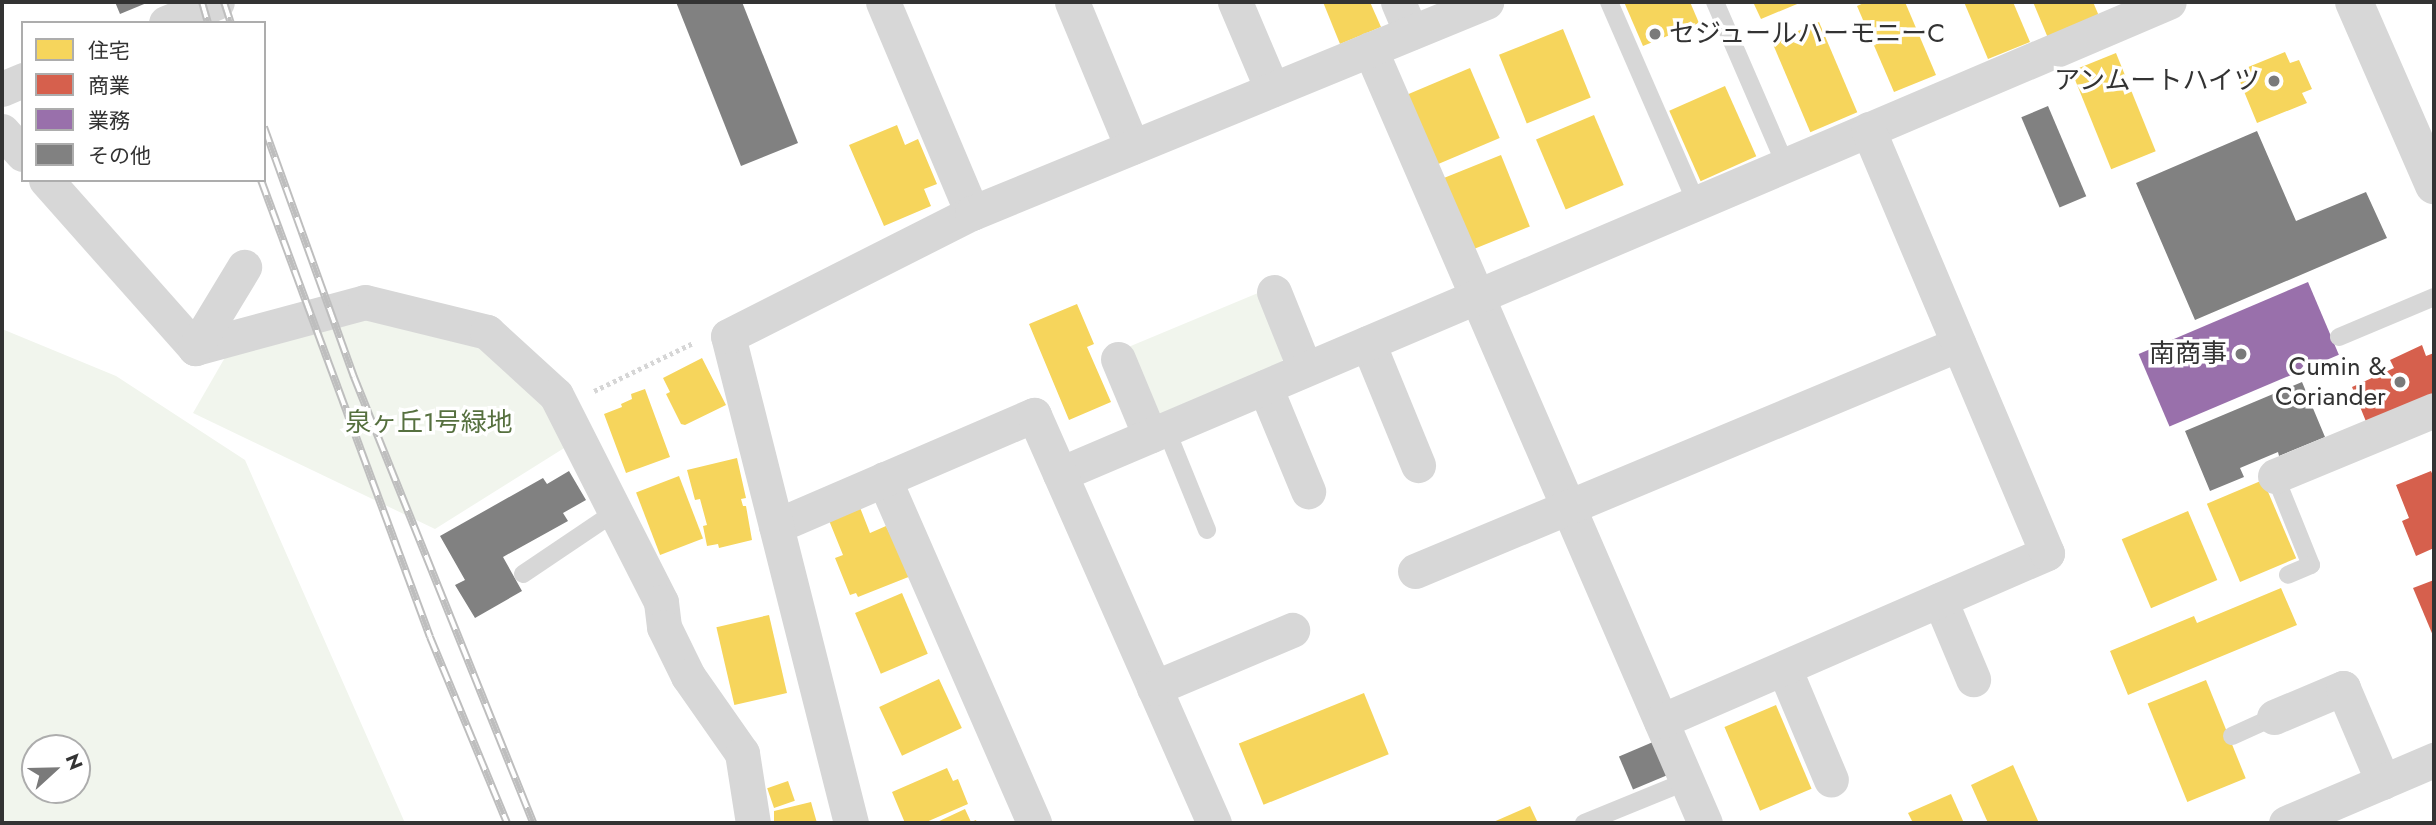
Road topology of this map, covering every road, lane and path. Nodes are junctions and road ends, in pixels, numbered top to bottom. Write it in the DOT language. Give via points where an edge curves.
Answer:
graph roads {
  1 [pos="217,2"];
  2 [pos="883,2"];
  3 [pos="1072,2"];
  4 [pos="1235,2"];
  5 [pos="1486,2"];
  6 [pos="1609,2"];
  7 [pos="1715,2"];
  8 [pos="2169,2"];
  9 [pos="2354,2"];
  10 [pos="1404,17"];
  11 [pos="171,21"];
  12 [pos="1370,49"];
  13 [pos="21,81"];
  14 [pos="2,89"];
  15 [pos="1272,89"];
  16 [pos="1868,129"];
  17 [pos="2,131"];
  18 [pos="1132,147"];
  19 [pos="21,152"];
  20 [pos="1785,164"];
  21 [pos="48,182"];
  22 [pos="2434,186"];
  23 [pos="1696,202"];
  24 [pos="972,213"];
  25 [pos="244,267"];
  26 [pos="1274,292"];
  27 [pos="1477,296"];
  28 [pos="2434,297"];
  29 [pos="2339,337"];
  30 [pos="702,338"];
  31 [pos="1368,343"];
  32 [pos="1959,344"];
  33 [pos="195,348"];
  34 [pos="1118,359"];
  35 [pos="1305,369"];
  36 [pos="1265,387"];
  37 [pos="562,407"];
  38 [pos="2434,410"];
  39 [pos="1158,433"];
  40 [pos="1418,466"];
  41 [pos="1060,474"];
  42 [pos="2275,476"];
  43 [pos="884,479"];
  44 [pos="1308,491"];
  45 [pos="1569,508"];
  46 [pos="615,512"];
  47 [pos="776,526"];
  48 [pos="1207,530"];
  49 [pos="1415,571"];
  50 [pos="523,574"];
  51 [pos="2288,575"];
  52 [pos="1940,600"];
  53 [pos="1292,630"];
  54 [pos="1784,668"];
  55 [pos="1973,679"];
  56 [pos="1154,688"];
  57 [pos="2274,717"];
  58 [pos="1661,721"];
  59 [pos="2232,736"];
  60 [pos="2434,760"];
  61 [pos="1831,780"];
  62 [pos="1687,781"];
  63 [pos="2383,782"];
  64 [pos="753,823"];
  65 [pos="851,823"];
  66 [pos="1034,823"];
  67 [pos="1214,823"];
  68 [pos="1584,823"];
  69 [pos="1705,823"];
  70 [pos="2286,823"];
  1 -- 11 [label="street"];
  2 -- 24 [label="street"];
  3 -- 18 [label="street"];
  4 -- 15 [label="street"];
  5 -- 10 [label="street"];
  6 -- 23 [label="lane"];
  7 -- 20 [label="lane"];
  8 -- 16 [label="street"];
  9 -- 22 [label="street"];
  10 -- 12 [label="street"];
  12 -- 15 [label="street"];
  12 -- 27 [label="street"];
  13 -- 14 [label="street"];
  15 -- 18 [label="street"];
  16 -- 20 [label="street"];
  16 -- 32 [label="street"];
  17 -- 19 [label="street"];
  18 -- 24 [label="street"];
  20 -- 23 [label="street"];
  21 -- 33 [label="street"];
  23 -- 27 [label="street"];
  24 -- 47 [label="street" via="728,336"];
  25 -- 33 [label="street"];
  26 -- 35 [label="street"];
  27 -- 31 [label="street"];
  27 -- 45 [label="street"];
  28 -- 29 [label="lane"];
  30 -- 37 [label="path"];
  31 -- 35 [label="street"];
  31 -- 40 [label="street"];
  32 -- 45 [label="street"];
  32 -- 52 [label="street" via="2047,553"];
  33 -- 37 [label="street" via="365,302 487,332 556,395"];
  34 -- 39 [label="street"];
  35 -- 36 [label="street"];
  36 -- 39 [label="street"];
  36 -- 44 [label="street"];
  37 -- 46 [label="street"];
  38 -- 42 [label="street"];
  39 -- 41 [label="street"];
  39 -- 48 [label="lane"];
  41 -- 43 [label="street" via="1034,415"];
  41 -- 56 [label="street"];
  42 -- 51 [label="lane" via="2311,565"];
  43 -- 47 [label="street"];
  43 -- 66 [label="street"];
  45 -- 49 [label="street"];
  45 -- 58 [label="street"];
  46 -- 50 [label="lane"];
  46 -- 64 [label="street" via="661,602 664,628 688,676 742,753"];
  47 -- 65 [label="street"];
  52 -- 54 [label="street"];
  52 -- 55 [label="street"];
  53 -- 56 [label="street"];
  54 -- 58 [label="street"];
  54 -- 61 [label="street"];
  56 -- 67 [label="street"];
  57 -- 59 [label="lane"];
  57 -- 63 [label="street" via="2343,688"];
  58 -- 62 [label="street"];
  60 -- 63 [label="street"];
  62 -- 68 [label="lane"];
  62 -- 69 [label="street"];
  63 -- 70 [label="street"];
}
